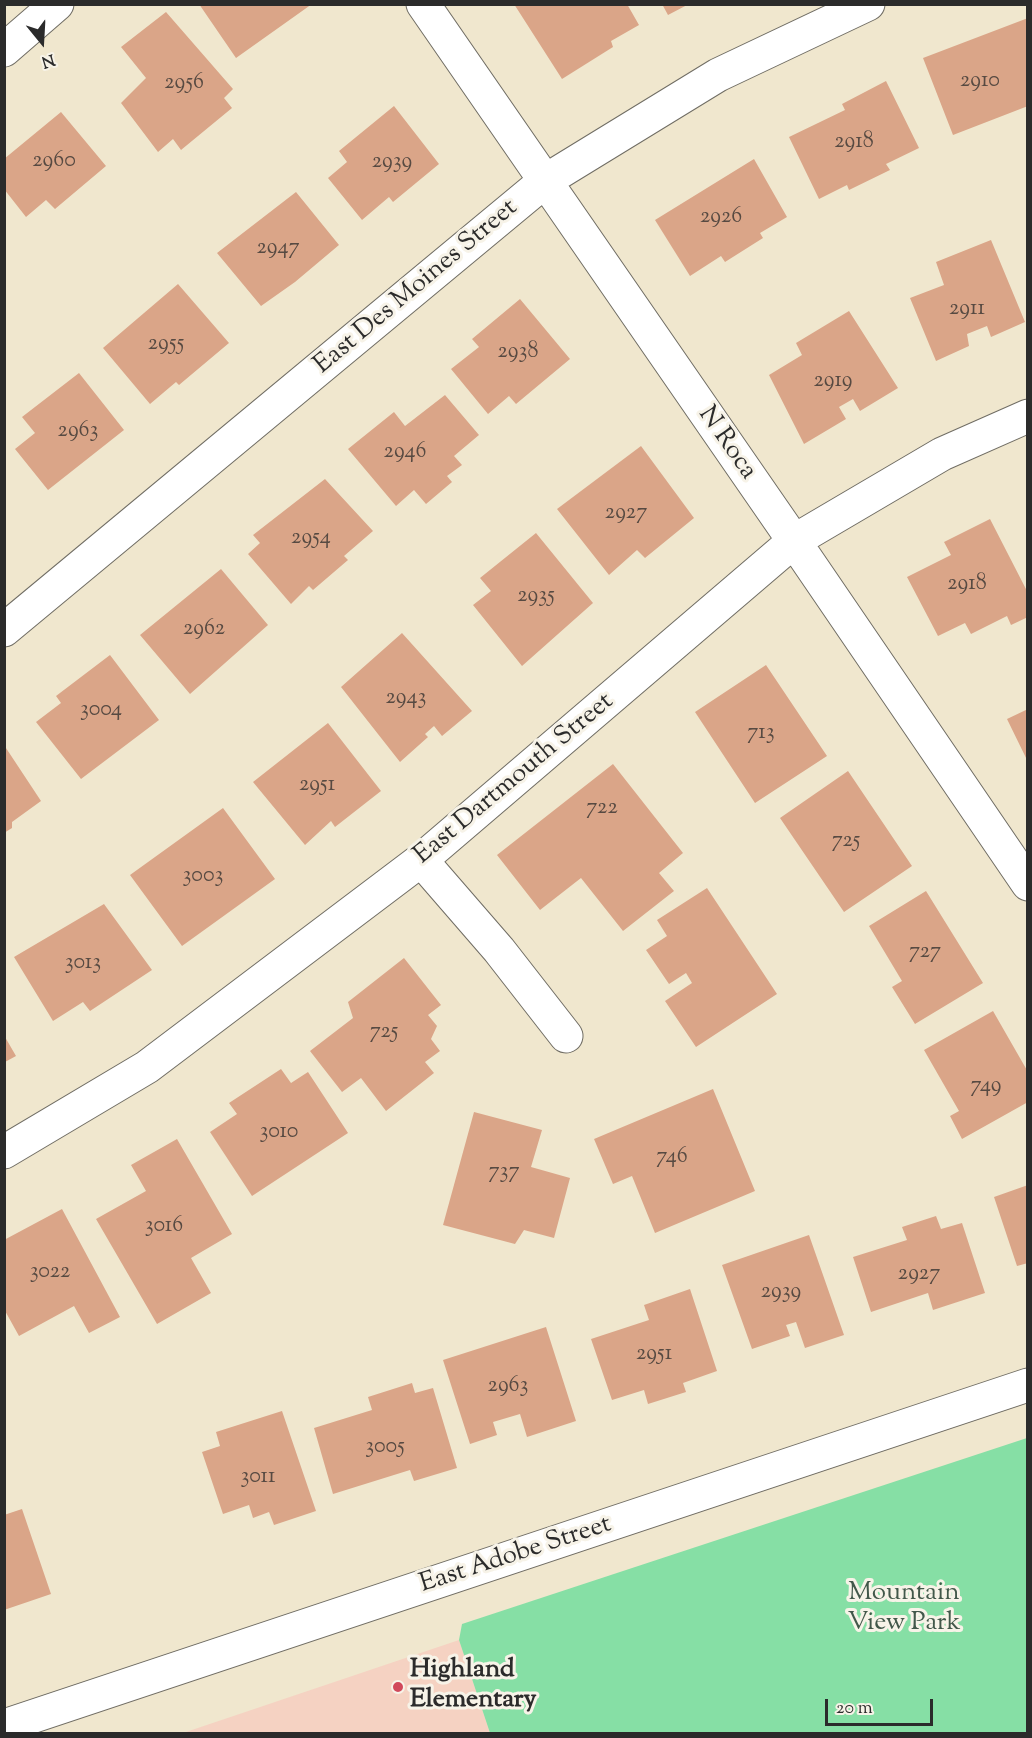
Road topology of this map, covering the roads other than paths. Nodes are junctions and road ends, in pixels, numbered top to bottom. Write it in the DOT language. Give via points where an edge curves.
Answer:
graph roads {
  1 [pos="57,4"];
  2 [pos="423,4"];
  3 [pos="868,4"];
  4 [pos="4,50"];
  5 [pos="545,181"];
  6 [pos="1028,416"];
  7 [pos="794,541"];
  8 [pos="4,630"];
  9 [pos="421,860"];
  10 [pos="1028,884"];
  11 [pos="566,1036"];
  12 [pos="4,1152"];
  13 [pos="1028,1385"];
  14 [pos="4,1726"];
  1 -- 4 [label="street"];
  2 -- 5 [label="street, N Roca"];
  3 -- 5 [label="street, East Des Moines Street" via="718,75"];
  5 -- 7 [label="street, N Roca"];
  5 -- 8 [label="street, East Des Moines Street"];
  6 -- 7 [label="street, East Dartmouth Street" via="942,454"];
  7 -- 9 [label="street, East Dartmouth Street"];
  7 -- 10 [label="street, N Roca"];
  9 -- 11 [label="street"];
  9 -- 12 [label="street, East Dartmouth Street" via="147,1067"];
  13 -- 14 [label="street, East Adobe Street"];
}
